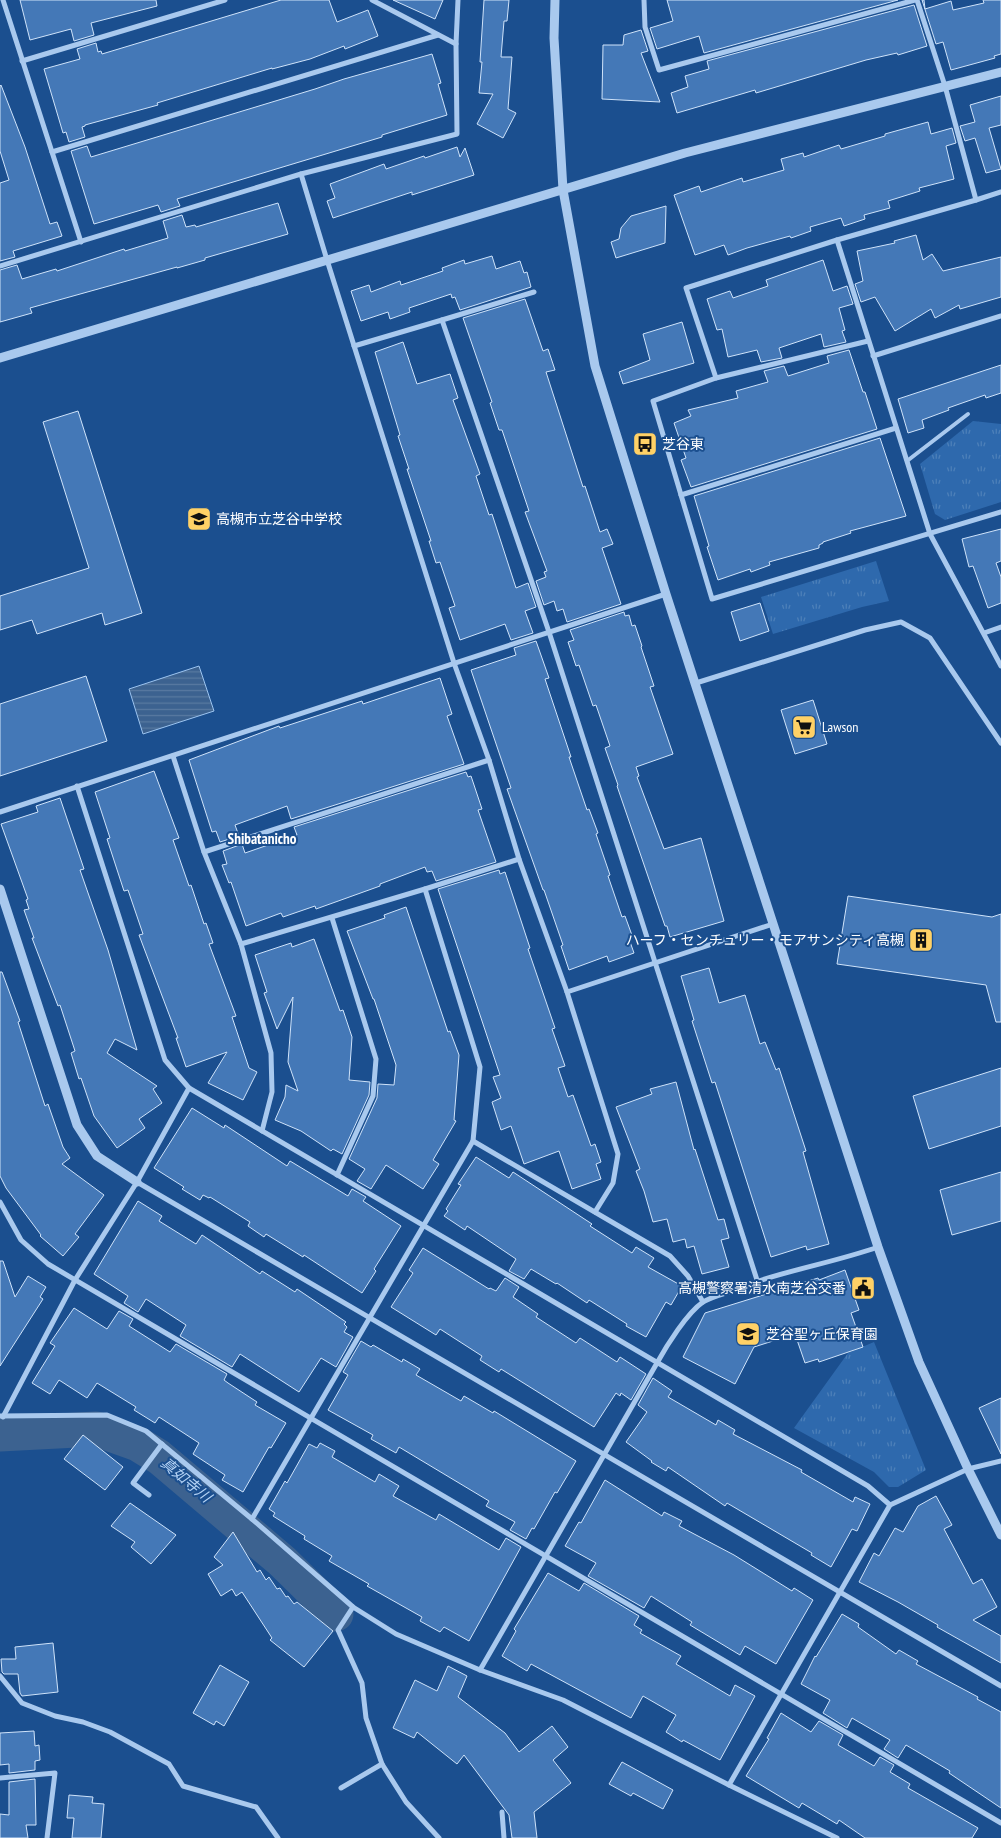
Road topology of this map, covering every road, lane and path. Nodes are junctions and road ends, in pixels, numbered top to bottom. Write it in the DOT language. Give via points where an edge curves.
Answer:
graph roads {
  1 [pos="3,0"];
  2 [pos="225,0"];
  3 [pos="372,0"];
  4 [pos="458,0"];
  5 [pos="555,0"];
  6 [pos="644,0"];
  7 [pos="916,0"];
  8 [pos="438,35"];
  9 [pos="456,44"];
  10 [pos="22,61"];
  11 [pos="1001,72"];
  12 [pos="945,86"];
  13 [pos="52,152"];
  14 [pos="301,174"];
  15 [pos="563,190"];
  16 [pos="1001,192"];
  17 [pos="976,200"];
  18 [pos="837,240"];
  19 [pos="81,242"];
  20 [pos="327,260"];
  21 [pos="0,266"];
  22 [pos="534,292"];
  23 [pos="1001,316"];
  24 [pos="442,320"];
  25 [pos="868,341"];
  26 [pos="354,346"];
  27 [pos="873,356"];
  28 [pos="0,358"];
  29 [pos="716,378"];
  30 [pos="968,414"];
  31 [pos="896,428"];
  32 [pos="907,461"];
  33 [pos="681,495"];
  34 [pos="1001,512"];
  35 [pos="930,534"];
  36 [pos="666,594"];
  37 [pos="1001,627"];
  38 [pos="549,632"];
  39 [pos="984,633"];
  40 [pos="454,663"];
  41 [pos="1001,666"];
  42 [pos="696,683"];
  43 [pos="1001,743"];
  44 [pos="173,756"];
  45 [pos="489,760"];
  46 [pos="77,786"];
  47 [pos="0,812"];
  48 [pos="204,852"];
  49 [pos="519,859"];
  50 [pos="0,889"];
  51 [pos="425,889"];
  52 [pos="332,918"];
  53 [pos="773,924"];
  54 [pos="241,944"];
  55 [pos="656,963"];
  56 [pos="567,992"];
  57 [pos="189,1088"];
  58 [pos="262,1131"];
  59 [pos="472,1141"];
  60 [pos="337,1175"];
  61 [pos="137,1182"];
  62 [pos="0,1202"];
  63 [pos="595,1212"];
  64 [pos="423,1225"];
  65 [pos="878,1247"];
  66 [pos="75,1280"];
  67 [pos="757,1280"];
  68 [pos="703,1302"];
  69 [pos="369,1318"];
  70 [pos="657,1363"];
  71 [pos="1,1416"];
  72 [pos="311,1418"];
  73 [pos="162,1444"];
  74 [pos="604,1454"];
  75 [pos="1001,1461"];
  76 [pos="968,1469"];
  77 [pos="149,1495"];
  78 [pos="890,1505"];
  79 [pos="252,1519"];
  80 [pos="1001,1535"];
  81 [pos="545,1555"];
  82 [pos="840,1592"];
  83 [pos="353,1607"];
  84 [pos="480,1670"];
  85 [pos="0,1676"];
  86 [pos="1001,1686"];
  87 [pos="781,1694"];
  88 [pos="382,1764"];
  89 [pos="0,1778"];
  90 [pos="729,1785"];
  91 [pos="341,1788"];
  92 [pos="502,1812"];
  93 [pos="1001,1822"];
  94 [pos="47,1838"];
  95 [pos="278,1838"];
  96 [pos="439,1838"];
  97 [pos="504,1838"];
  98 [pos="837,1838"];
  1 -- 10 [label="street"];
  2 -- 10 [label="street"];
  3 -- 8 [label="street"];
  4 -- 9 [label="street"];
  5 -- 15 [label="street" via="554,38"];
  6 -- 7 [label="street" via="645,27 659,70"];
  7 -- 12 [label="street"];
  8 -- 9 [label="street"];
  8 -- 13 [label="street"];
  9 -- 14 [label="street" via="457,134"];
  10 -- 13 [label="street"];
  11 -- 12 [label="street"];
  12 -- 15 [label="street" via="685,153"];
  12 -- 17 [label="street"];
  13 -- 19 [label="street"];
  14 -- 19 [label="street"];
  14 -- 20 [label="street"];
  15 -- 20 [label="street"];
  15 -- 36 [label="street" via="595,366"];
  16 -- 17 [label="street"];
  17 -- 18 [label="street"];
  18 -- 25 [label="street"];
  18 -- 29 [label="street" via="686,288"];
  19 -- 21 [label="street"];
  20 -- 26 [label="street"];
  20 -- 28 [label="street"];
  22 -- 24 [label="street"];
  23 -- 27 [label="street"];
  24 -- 26 [label="street"];
  24 -- 38 [label="street"];
  25 -- 27 [label="street"];
  25 -- 29 [label="street"];
  26 -- 40 [label="street"];
  27 -- 31 [label="street"];
  29 -- 33 [label="street" via="653,401"];
  30 -- 32 [label="lane"];
  31 -- 32 [label="street"];
  31 -- 33 [label="street"];
  32 -- 35 [label="street"];
  33 -- 35 [label="street" via="712,599"];
  34 -- 35 [label="street"];
  35 -- 39 [label="street"];
  36 -- 38 [label="street"];
  36 -- 42 [label="street"];
  37 -- 39 [label="street"];
  38 -- 40 [label="street"];
  38 -- 55 [label="street"];
  39 -- 41 [label="street"];
  40 -- 44 [label="street"];
  40 -- 45 [label="street"];
  42 -- 43 [label="street" via="865,630 901,622 930,638"];
  42 -- 53 [label="street"];
  44 -- 46 [label="street"];
  44 -- 48 [label="street"];
  45 -- 48 [label="street"];
  45 -- 49 [label="street"];
  46 -- 47 [label="street"];
  46 -- 57 [label="street" via="165,1060"];
  48 -- 54 [label="street"];
  49 -- 51 [label="street"];
  49 -- 56 [label="street"];
  50 -- 61 [label="street" via="77,1125 97,1156"];
  51 -- 52 [label="street"];
  51 -- 59 [label="street" via="480,1067"];
  52 -- 54 [label="street"];
  52 -- 60 [label="street" via="376,1059 372,1096"];
  53 -- 55 [label="street"];
  53 -- 65 [label="street"];
  54 -- 58 [label="street" via="271,1053 272,1092"];
  55 -- 56 [label="street"];
  55 -- 67 [label="street"];
  56 -- 63 [label="street" via="618,1154 613,1183"];
  57 -- 58 [label="street"];
  57 -- 61 [label="street"];
  58 -- 60 [label="street"];
  59 -- 63 [label="street"];
  59 -- 64 [label="street"];
  60 -- 64 [label="street"];
  61 -- 66 [label="street"];
  61 -- 69 [label="street"];
  62 -- 66 [label="street" via="21,1240 48,1264"];
  63 -- 68 [label="street" via="670,1256 688,1276"];
  64 -- 69 [label="street"];
  64 -- 70 [label="street"];
  65 -- 67 [label="street"];
  65 -- 76 [label="street" via="919,1362"];
  66 -- 71 [label="street"];
  66 -- 72 [label="street"];
  67 -- 68 [label="street"];
  68 -- 70 [label="street" via="672,1338"];
  69 -- 72 [label="street"];
  69 -- 74 [label="street"];
  70 -- 74 [label="street"];
  70 -- 78 [label="street" via="868,1486"];
  71 -- 73 [label="street" via="108,1415 146,1431"];
  72 -- 79 [label="street"];
  72 -- 81 [label="street"];
  73 -- 77 [label="street" via="133,1483"];
  73 -- 79 [label="street"];
  74 -- 81 [label="street"];
  74 -- 82 [label="street"];
  75 -- 76 [label="street"];
  76 -- 78 [label="street"];
  76 -- 80 [label="street"];
  78 -- 82 [label="street"];
  79 -- 83 [label="street"];
  81 -- 84 [label="street"];
  81 -- 87 [label="street"];
  82 -- 86 [label="street"];
  82 -- 87 [label="street"];
  83 -- 84 [label="street" via="396,1634"];
  83 -- 88 [label="street" via="338,1630 362,1683 366,1718"];
  84 -- 90 [label="street" via="563,1700"];
  85 -- 95 [label="street" via="22,1703 110,1732 169,1764 183,1786 256,1808"];
  87 -- 90 [label="street"];
  87 -- 93 [label="street"];
  88 -- 91 [label="street"];
  88 -- 96 [label="street" via="406,1802"];
  89 -- 94 [label="street" via="55,1773"];
  90 -- 98 [label="street"];
  92 -- 97 [label="street"];
}
